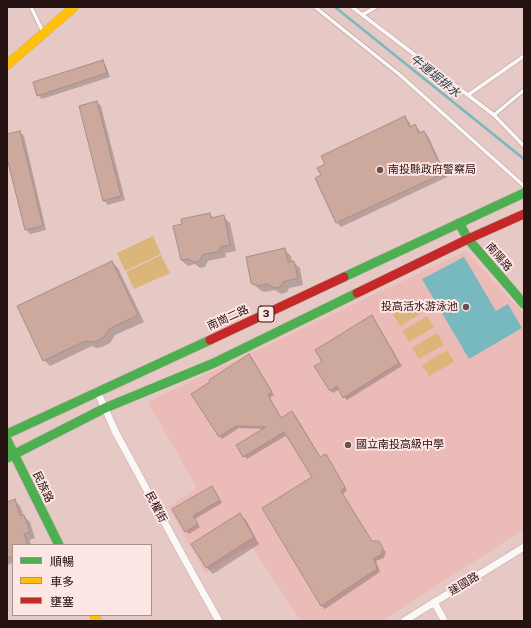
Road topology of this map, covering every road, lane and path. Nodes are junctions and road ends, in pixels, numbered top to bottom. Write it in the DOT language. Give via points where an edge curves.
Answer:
graph roads {
  1 [pos="31,7"];
  2 [pos="74,7"];
  3 [pos="315,7"];
  4 [pos="352,7"];
  5 [pos="376,7"];
  6 [pos="362,15"];
  7 [pos="43,33"];
  8 [pos="524,56"];
  9 [pos="7,65"];
  10 [pos="524,90"];
  11 [pos="468,95"];
  12 [pos="494,115"];
  13 [pos="524,146"];
  14 [pos="524,186"];
  15 [pos="524,193"];
  16 [pos="524,214"];
  17 [pos="459,223"];
  18 [pos="468,239"];
  19 [pos="524,304"];
  20 [pos="97,391"];
  21 [pos="105,408"];
  22 [pos="7,434"];
  23 [pos="7,440"];
  24 [pos="10,456"];
  25 [pos="58,544"];
  26 [pos="524,547"];
  27 [pos="434,602"];
  28 [pos="219,621"];
  29 [pos="404,621"];
  30 [pos="444,621"];
  1 -- 7 [label="lane"];
  2 -- 7 [label="main road"];
  3 -- 14 [label="lane" via="400,75"];
  4 -- 6 [label="lane"];
  5 -- 6 [label="lane"];
  6 -- 11 [label="lane"];
  7 -- 9 [label="main road"];
  8 -- 11 [label="lane"];
  10 -- 12 [label="lane"];
  11 -- 12 [label="lane"];
  12 -- 13 [label="lane"];
  15 -- 17 [label="main road, 南崗二路 / 3"];
  16 -- 18 [label="main road, 3"];
  17 -- 18 [label="main road, 南陽路"];
  17 -- 20 [label="main road, 南崗二路 / 3"];
  18 -- 19 [label="main road, 南陽路"];
  18 -- 21 [label="main road, 3" via="214,363"];
  20 -- 21 [label="street, 民權街"];
  20 -- 22 [label="main road, 南崗二路 / 3"];
  21 -- 24 [label="main road, 3"];
  21 -- 28 [label="street, 民權街" via="116,433"];
  23 -- 24 [label="main road, 民族路"];
  24 -- 25 [label="main road, 民族路"];
  26 -- 27 [label="street, 建國路"];
  27 -- 29 [label="street, 建國路"];
  27 -- 30 [label="street"];
}
